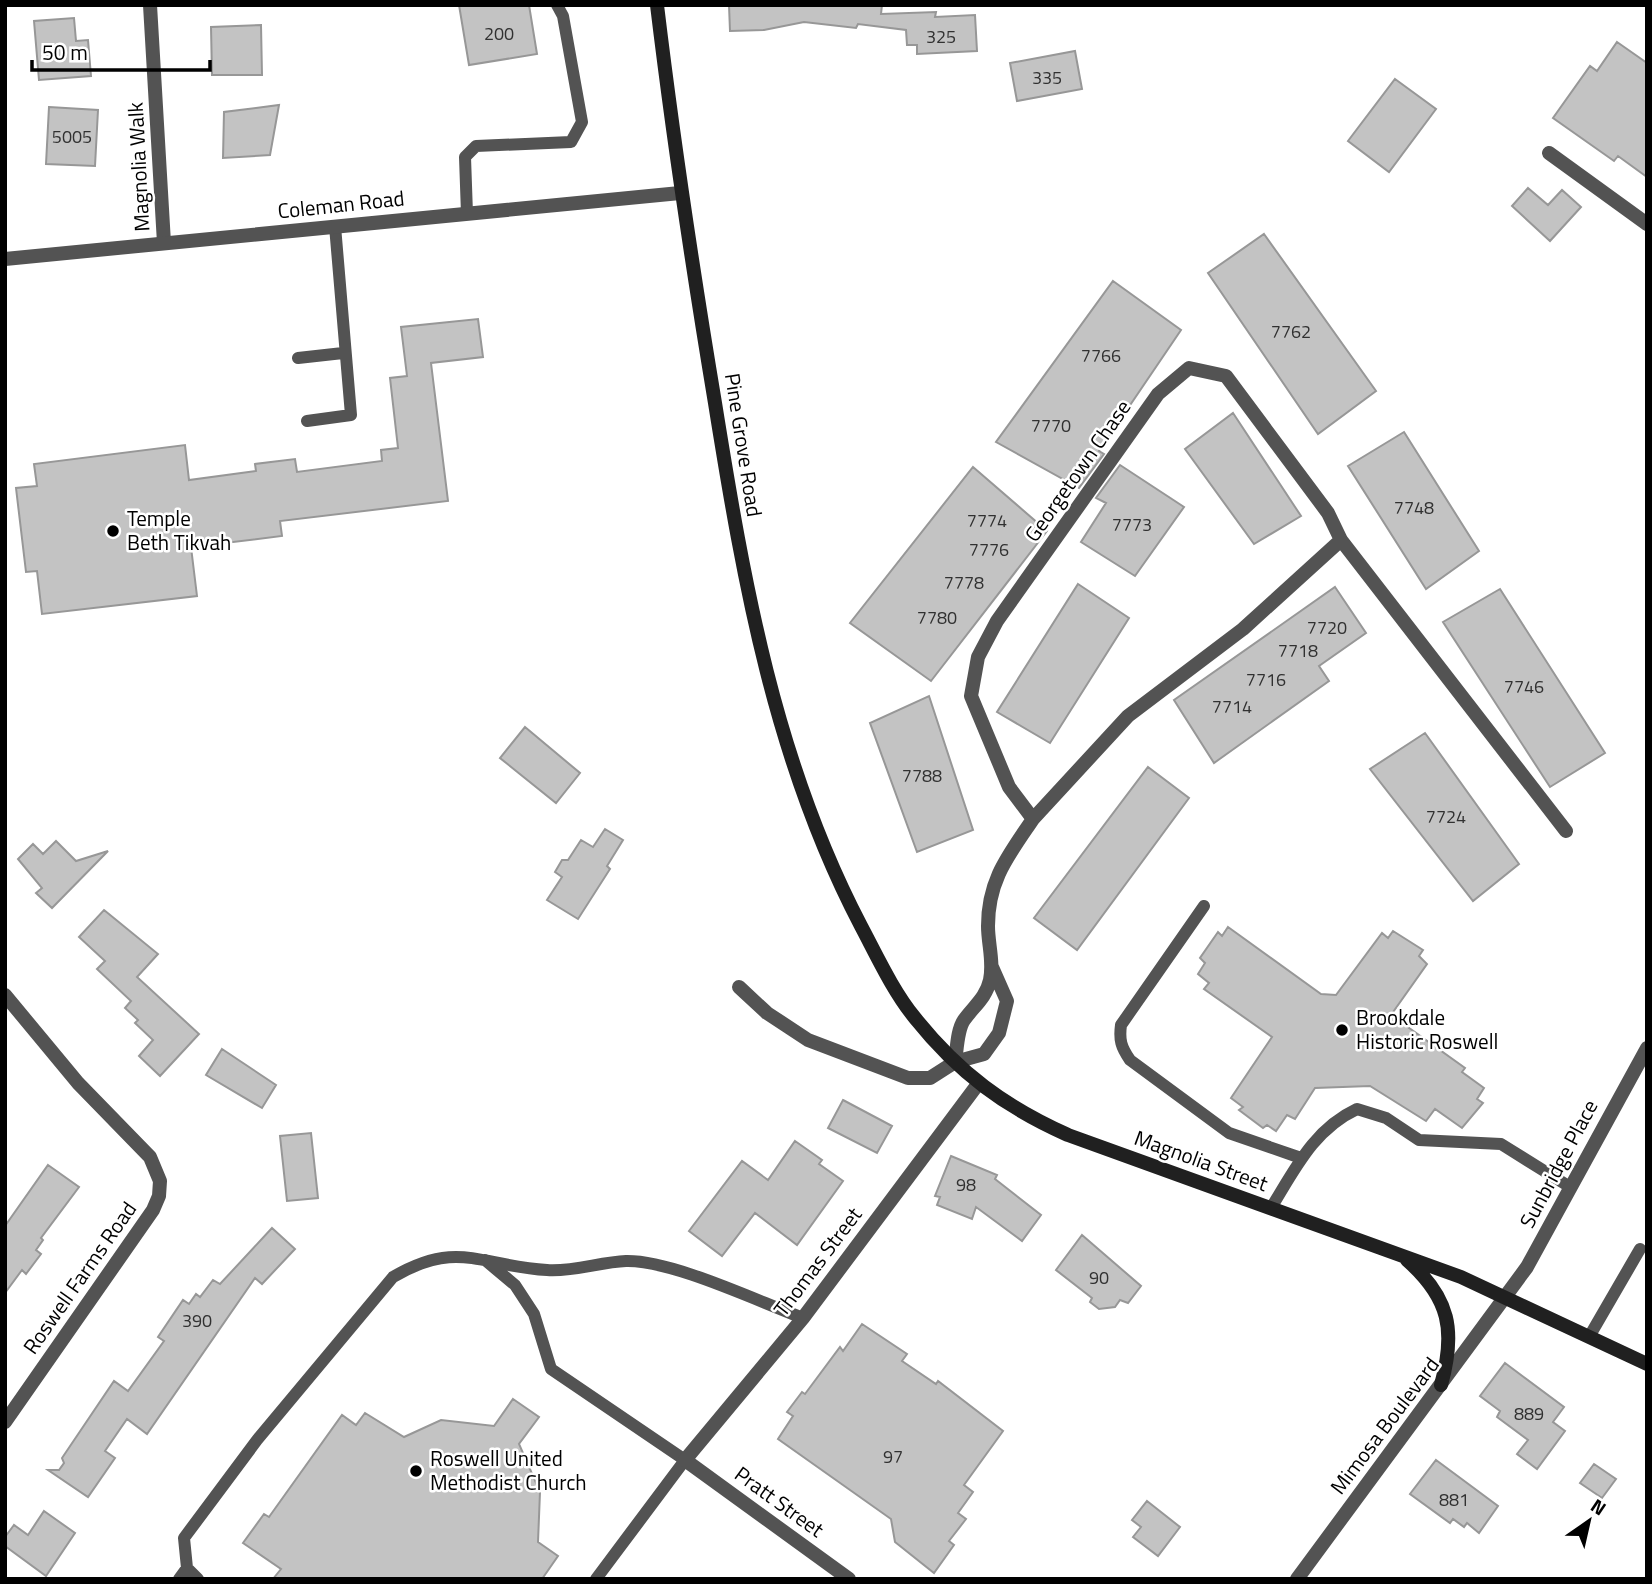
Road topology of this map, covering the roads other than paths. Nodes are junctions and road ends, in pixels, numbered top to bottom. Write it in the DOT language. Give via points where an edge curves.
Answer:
graph roads {
  1 [pos="150,5"];
  2 [pos="657,5"];
  3 [pos="562,9"];
  4 [pos="1549,153"];
  5 [pos="680,193"];
  6 [pos="467,214"];
  7 [pos="1647,224"];
  8 [pos="335,226"];
  9 [pos="164,243"];
  10 [pos="5,259"];
  11 [pos="343,353"];
  12 [pos="298,358"];
  13 [pos="307,421"];
  14 [pos="1340,540"];
  15 [pos="1033,819"];
  16 [pos="1566,831"];
  17 [pos="837,879"];
  18 [pos="1204,906"];
  19 [pos="992,967"];
  20 [pos="739,987"];
  21 [pos="5,995"];
  22 [pos="1647,1048"];
  23 [pos="955,1062"];
  24 [pos="978,1084"];
  25 [pos="1301,1158"];
  26 [pos="1570,1186"];
  27 [pos="1271,1208"];
  28 [pos="1640,1249"];
  29 [pos="1400,1255"];
  30 [pos="484,1260"];
  31 [pos="1506,1298"];
  32 [pos="803,1318"];
  33 [pos="1589,1336"];
  34 [pos="1647,1364"];
  35 [pos="1441,1385"];
  36 [pos="5,1422"];
  37 [pos="685,1460"];
  38 [pos="183,1573"];
  39 [pos="198,1579"];
  40 [pos="596,1579"];
  41 [pos="849,1579"];
  42 [pos="1297,1579"];
  1 -- 9 [label="street, Magnolia Walk"];
  2 -- 5 [label="main road, Pine Grove Road"];
  3 -- 6 [label="lane" via="582,122 579,132 571,142 476,146 465,158"];
  4 -- 7 [label="street"];
  5 -- 6 [label="street, Coleman Road"];
  5 -- 17 [label="main road, Pine Grove Road" via="752,621 788,753"];
  6 -- 8 [label="street, Coleman Road"];
  8 -- 9 [label="street, Coleman Road"];
  8 -- 11 [label="lane"];
  9 -- 10 [label="street, Coleman Road"];
  11 -- 12 [label="lane"];
  11 -- 13 [label="lane" via="351,415"];
  14 -- 15 [label="street" via="1243,629 1128,716"];
  14 -- 15 [label="street, Georgetown Chase" via="1328,513 1226,376 1189,368 1158,394 997,621 978,657 971,696 1009,787"];
  14 -- 16 [label="street, Georgetown Chase"];
  15 -- 19 [label="street" via="996,875 989,901"];
  17 -- 23 [label="main road, Magnolia Street" via="895,990"];
  18 -- 25 [label="lane" via="1121,1025 1123,1049 1130,1060 1229,1133"];
  19 -- 23 [label="street" via="980,1004 963,1022"];
  19 -- 23 [label="street" via="1007,1001 999,1032 984,1054"];
  20 -- 23 [label="street" via="807,1040 908,1078 930,1078"];
  21 -- 36 [label="street, Roswell Farms Road" via="78,1083 150,1157 160,1181 153,1210"];
  22 -- 26 [label="street, Sunbridge Place"];
  23 -- 24 [label="main road, Magnolia Street"];
  24 -- 27 [label="main road, Magnolia Street" via="1020,1113 1068,1135"];
  24 -- 32 [label="street, Thomas Street"];
  25 -- 26 [label="lane" via="1334,1120 1357,1109 1386,1118 1419,1140 1500,1144"];
  25 -- 27 [label="lane"];
  26 -- 31 [label="street, Sunbridge Place"];
  27 -- 29 [label="main road, Magnolia Street"];
  28 -- 33 [label="lane"];
  29 -- 31 [label="main road, Magnolia Street"];
  29 -- 35 [label="main road" via="1435,1290 1447,1317 1450,1338"];
  30 -- 32 [label="lane" via="548,1271 628,1261 670,1268"];
  30 -- 37 [label="lane" via="515,1284 534,1314 551,1369"];
  30 -- 38 [label="lane" via="443,1256 418,1263 393,1278 257,1440 184,1538"];
  31 -- 33 [label="main road, Magnolia Street"];
  31 -- 35 [label="street, Mimosa Boulevard"];
  32 -- 37 [label="street, Thomas Street"];
  33 -- 34 [label="main road, Magnolia Street"];
  35 -- 42 [label="street, Mimosa Boulevard"];
  37 -- 40 [label="lane"];
  37 -- 41 [label="street, Pratt Street"];
  38 -- 39 [label="lane"];
}
